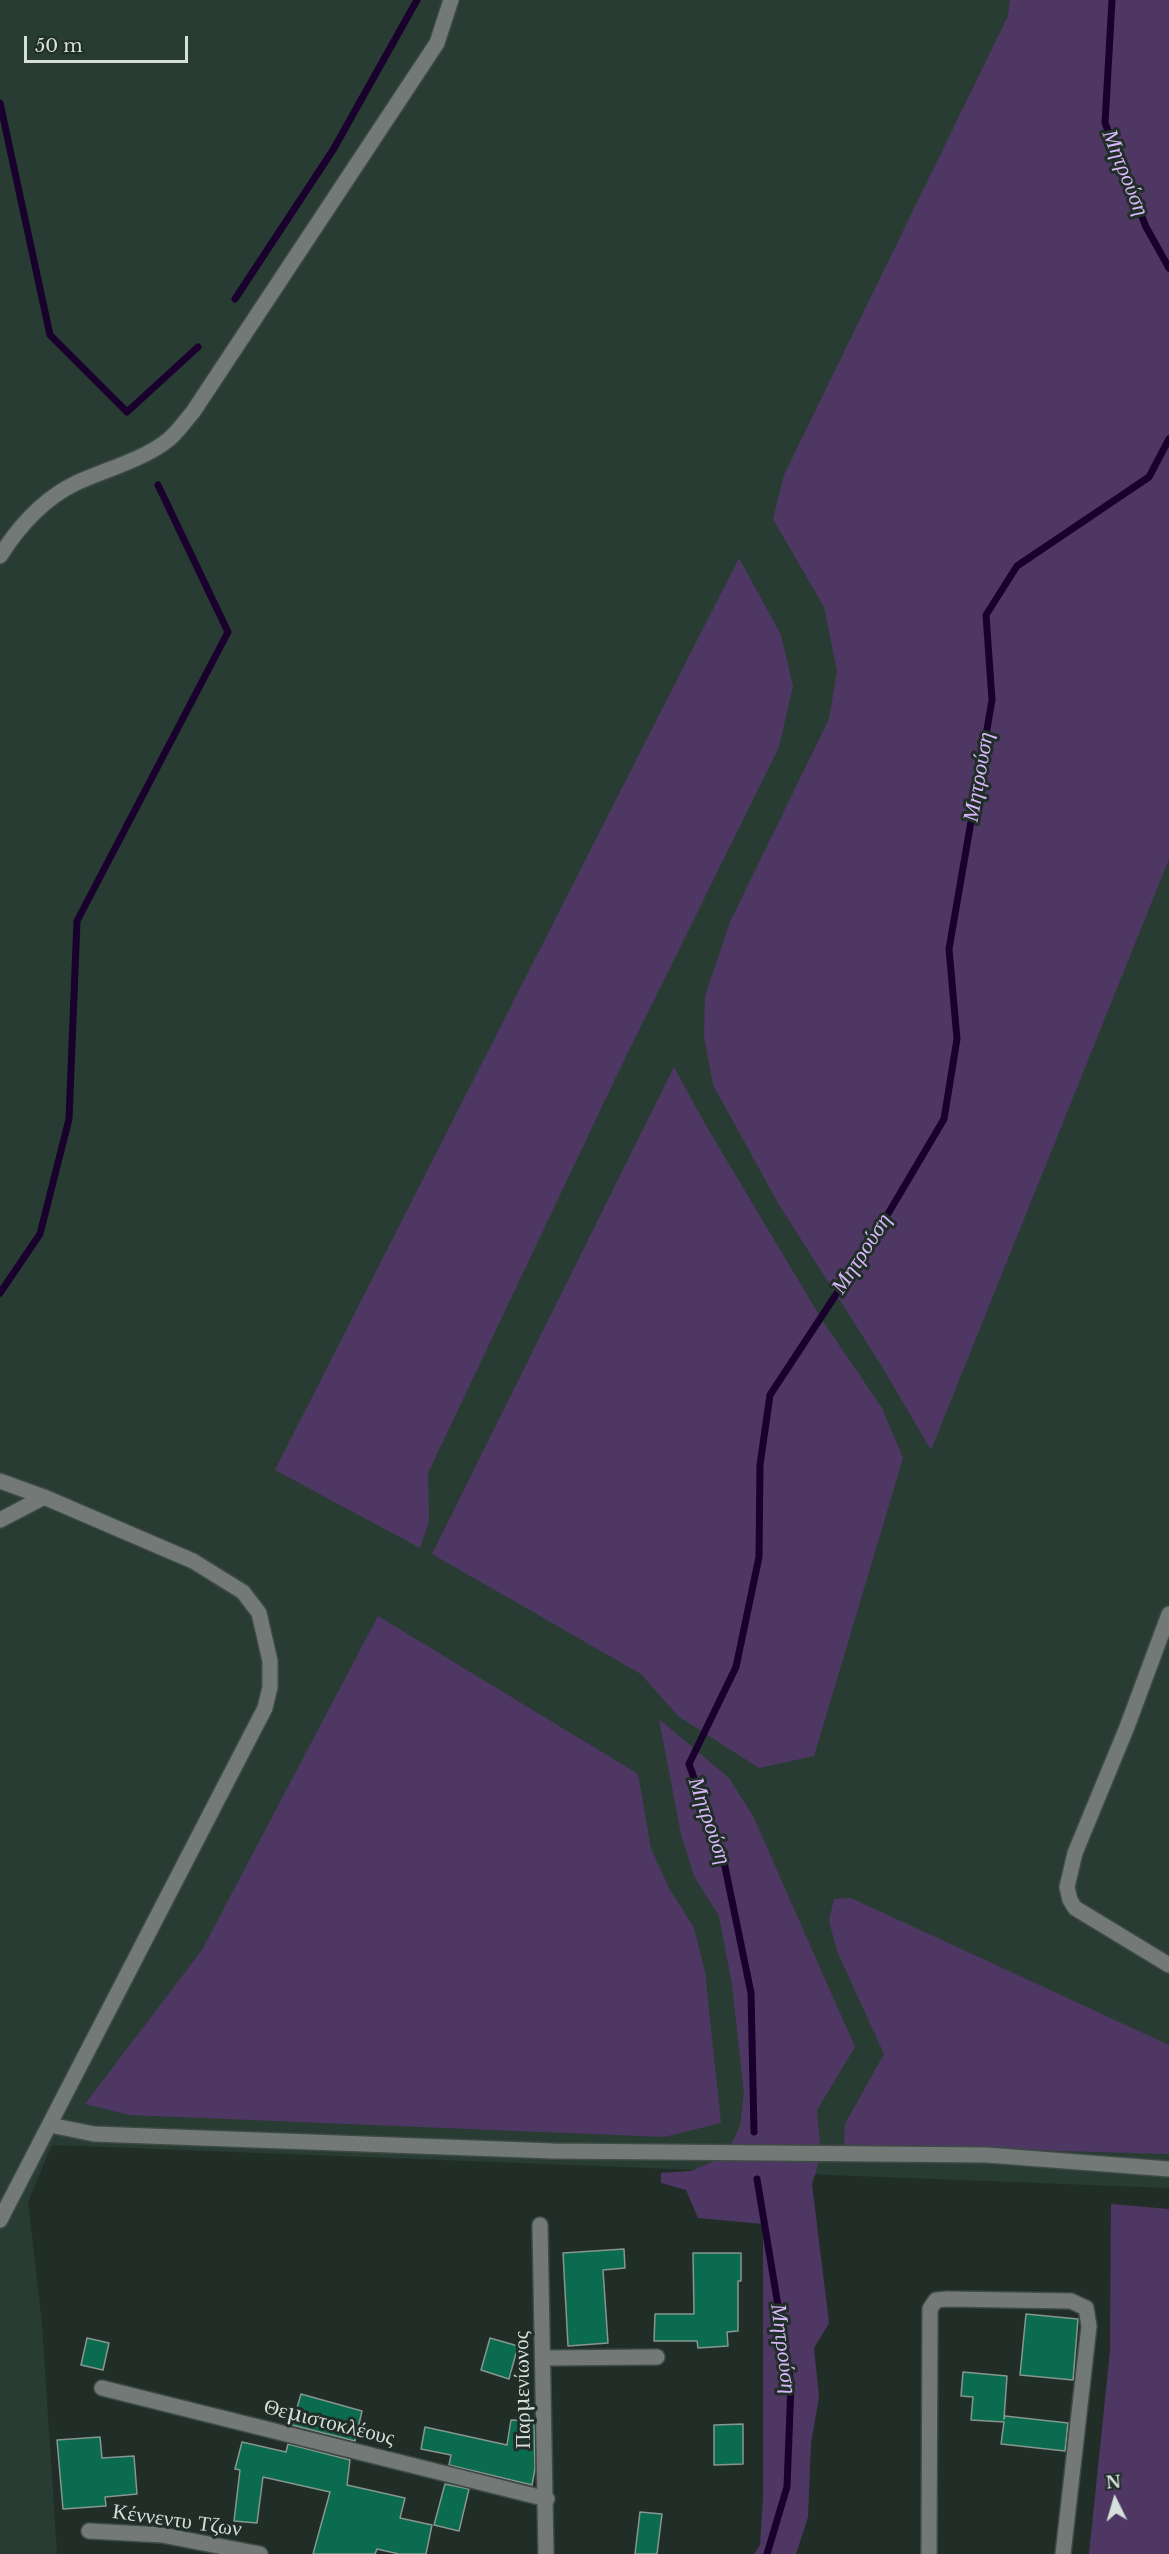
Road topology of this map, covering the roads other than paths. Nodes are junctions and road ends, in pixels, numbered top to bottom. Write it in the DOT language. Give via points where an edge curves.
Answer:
graph roads {
  1 [pos="451,0"];
  2 [pos="0,556"];
  3 [pos="0,1481"];
  4 [pos="44,1497"];
  5 [pos="0,1520"];
  6 [pos="1169,1614"];
  7 [pos="1169,1965"];
  8 [pos="50,2125"];
  9 [pos="1169,2169"];
  10 [pos="0,2220"];
  11 [pos="540,2225"];
  12 [pos="657,2356"];
  13 [pos="543,2358"];
  14 [pos="102,2388"];
  15 [pos="547,2499"];
  16 [pos="89,2531"];
  17 [pos="260,2554"];
  18 [pos="546,2554"];
  19 [pos="929,2554"];
  20 [pos="1063,2554"];
  1 -- 2 [label="street" via="437,43 193,412 168,440 75,484 39,507"];
  3 -- 4 [label="street"];
  4 -- 5 [label="street"];
  4 -- 8 [label="street" via="193,1561 243,1592 259,1613 270,1670 265,1708"];
  6 -- 7 [label="street" via="1075,1853 1067,1887 1075,1908"];
  8 -- 9 [label="street" via="94,2134 553,2151 987,2155"];
  8 -- 10 [label="street"];
  11 -- 13 [label="street, Παρμενίωνος"];
  12 -- 13 [label="street"];
  13 -- 15 [label="street, Παρμενίωνος"];
  14 -- 15 [label="street, Θεμιστοκλέους"];
  15 -- 18 [label="street, Παρμενίωνος"];
  16 -- 17 [label="street, Κέννεντυ Τζων" via="162,2535"];
  19 -- 20 [label="street" via="930,2309 936,2300 948,2299 1071,2301 1086,2308 1089,2326"];
}
